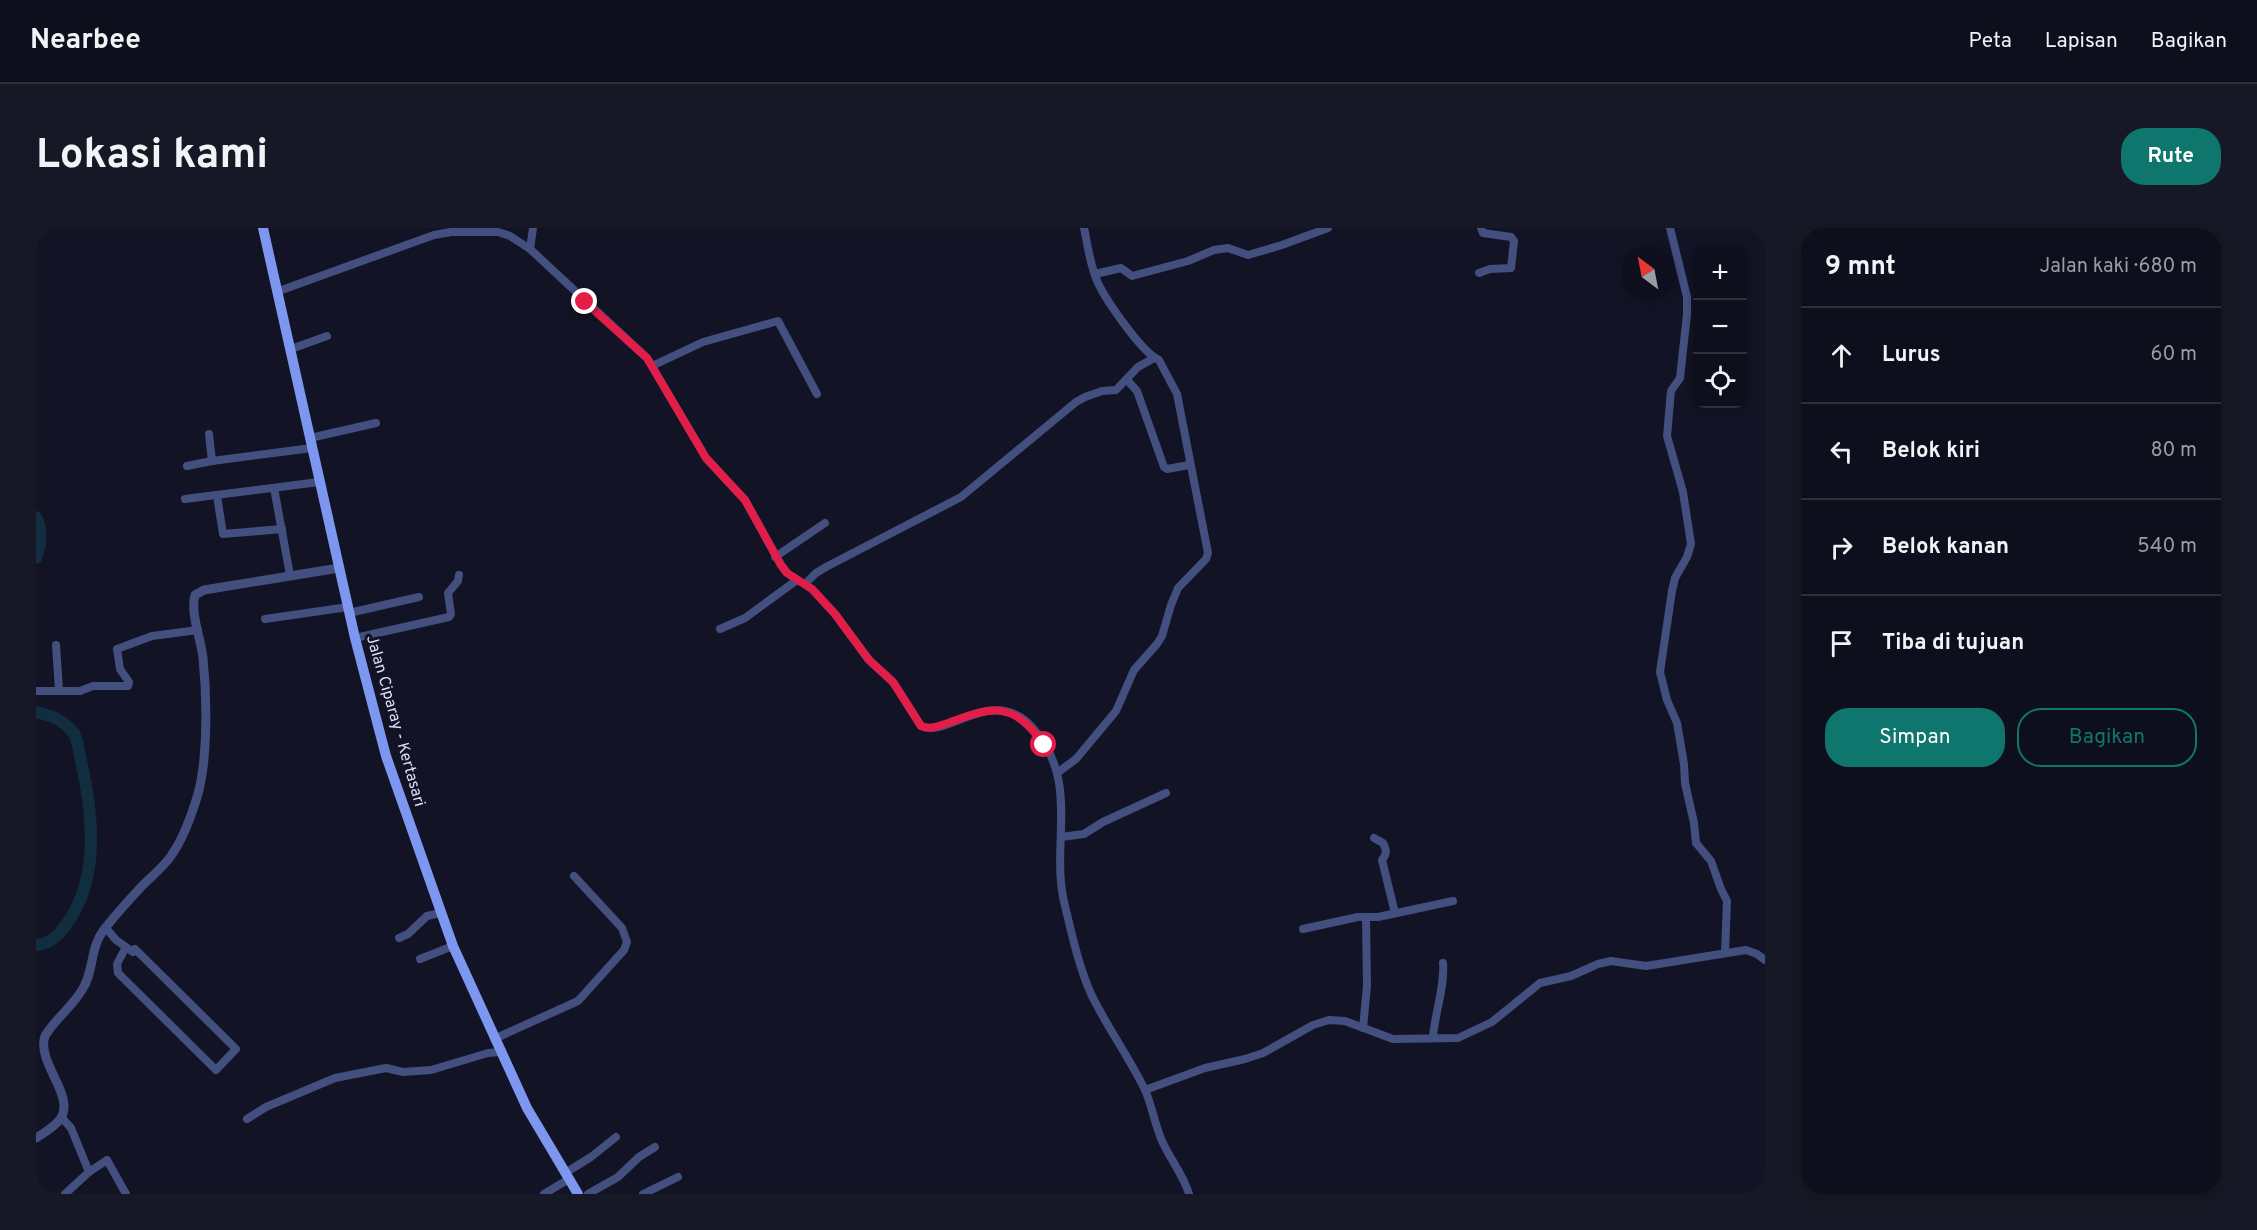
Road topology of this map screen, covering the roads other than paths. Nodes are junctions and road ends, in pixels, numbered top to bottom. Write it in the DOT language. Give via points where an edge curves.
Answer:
graph roads {
  1 [pos="263,228"];
  2 [pos="533,228"];
  3 [pos="1084,228"];
  4 [pos="1328,228"];
  5 [pos="1481,228"];
  6 [pos="1670,228"];
  7 [pos="465,230"];
  8 [pos="530,249"];
  9 [pos="1479,273"];
  10 [pos="1095,274"];
  11 [pos="279,291"];
  12 [pos="327,336"];
  13 [pos="291,350"];
  14 [pos="1154,358"];
  15 [pos="652,366"];
  16 [pos="1127,380"];
  17 [pos="817,394"];
  18 [pos="376,423"];
  19 [pos="208,434"];
  20 [pos="311,443"];
  21 [pos="212,461"];
  22 [pos="1189,465"];
  23 [pos="187,466"];
  24 [pos="319,482"];
  25 [pos="274,488"];
  26 [pos="217,495"];
  27 [pos="185,499"];
  28 [pos="825,523"];
  29 [pos="282,529"];
  30 [pos="775,557"];
  31 [pos="339,568"];
  32 [pos="459,574"];
  33 [pos="290,575"];
  34 [pos="797,580"];
  35 [pos="806,583"];
  36 [pos="419,597"];
  37 [pos="349,610"];
  38 [pos="265,618"];
  39 [pos="720,629"];
  40 [pos="198,630"];
  41 [pos="355,638"];
  42 [pos="56,645"];
  43 [pos="58,690"];
  44 [pos="36,691"];
  45 [pos="1057,773"];
  46 [pos="1166,793"];
  47 [pos="1061,837"];
  48 [pos="1374,838"];
  49 [pos="574,876"];
  50 [pos="1453,901"];
  51 [pos="441,913"];
  52 [pos="1395,914"];
  53 [pos="1366,917"];
  54 [pos="106,928"];
  55 [pos="1303,929"];
  56 [pos="399,938"];
  57 [pos="453,946"];
  58 [pos="126,947"];
  59 [pos="1725,953"];
  60 [pos="420,959"];
  61 [pos="1765,960"];
  62 [pos="1443,963"];
  63 [pos="1363,1028"];
  64 [pos="1433,1036"];
  65 [pos="495,1039"];
  66 [pos="500,1052"];
  67 [pos="1145,1090"];
  68 [pos="61,1117"];
  69 [pos="247,1119"];
  70 [pos="616,1137"];
  71 [pos="36,1138"];
  72 [pos="656,1148"];
  73 [pos="89,1172"];
  74 [pos="567,1176"];
  75 [pos="678,1177"];
  76 [pos="65,1194"];
  77 [pos="126,1194"];
  78 [pos="544,1194"];
  79 [pos="578,1194"];
  80 [pos="588,1194"];
  81 [pos="643,1194"];
  82 [pos="1189,1194"];
  1 -- 11 [label="main road, Jalan Ciparay - Kertasari"];
  2 -- 8 [label="street"];
  3 -- 10 [label="street"];
  4 -- 10 [label="street" via="1248,255 1221,249 1132,276 1121,268"];
  5 -- 9 [label="street" via="1483,233 1511,237 1514,241 1511,268"];
  6 -- 59 [label="street" via="1687,297 1687,314 1680,378 1671,391 1667,436 1683,492 1691,544 1675,578 1660,672 1666,700 1677,723 1696,843 1711,861 1727,901"];
  7 -- 8 [label="street" via="498,232"];
  7 -- 11 [label="street" via="434,235"];
  8 -- 15 [label="street" via="641,351"];
  10 -- 14 [label="street" via="1113,308"];
  11 -- 13 [label="main road, Jalan Ciparay - Kertasari"];
  12 -- 13 [label="street"];
  13 -- 20 [label="main road, Jalan Ciparay - Kertasari"];
  14 -- 16 [label="street"];
  14 -- 22 [label="street" via="1159,360 1177,394"];
  15 -- 17 [label="street" via="703,342 778,321"];
  15 -- 30 [label="street" via="706,458 745,500"];
  16 -- 22 [label="street" via="1137,391 1165,468"];
  16 -- 35 [label="street" via="1113,392 1102,391 1076,402 961,497 826,567"];
  18 -- 20 [label="street"];
  19 -- 21 [label="street"];
  20 -- 21 [label="street"];
  20 -- 24 [label="main road, Jalan Ciparay - Kertasari"];
  21 -- 23 [label="street"];
  22 -- 45 [label="street" via="1207,556 1179,588 1162,636 1134,670 1116,711 1076,759"];
  24 -- 25 [label="street"];
  24 -- 31 [label="main road, Jalan Ciparay - Kertasari"];
  25 -- 26 [label="street"];
  25 -- 29 [label="street"];
  26 -- 27 [label="street"];
  26 -- 29 [label="street" via="223,534"];
  28 -- 30 [label="street"];
  29 -- 33 [label="street"];
  30 -- 34 [label="street"];
  31 -- 33 [label="street"];
  31 -- 37 [label="main road, Jalan Ciparay - Kertasari"];
  32 -- 41 [label="street" via="448,593 449,616"];
  33 -- 40 [label="street" via="200,591 194,598"];
  34 -- 35 [label="street"];
  34 -- 39 [label="street" via="745,618"];
  35 -- 45 [label="street" via="869,660 893,682 921,726 932,728 985,711 1012,713 1031,727"];
  36 -- 37 [label="street"];
  37 -- 38 [label="street"];
  37 -- 41 [label="main road, Jalan Ciparay - Kertasari"];
  40 -- 43 [label="street" via="152,636 117,650 128,686"];
  40 -- 54 [label="street" via="204,660 205,715 198,793 173,853"];
  41 -- 51 [label="main road, Jalan Ciparay - Kertasari" via="386,756"];
  42 -- 43 [label="street"];
  43 -- 44 [label="street"];
  45 -- 47 [label="street"];
  46 -- 47 [label="street" via="1084,834"];
  47 -- 67 [label="street" via="1064,904 1084,973"];
  48 -- 52 [label="street" via="1386,848 1382,861"];
  49 -- 65 [label="street" via="622,928 627,942 624,950 578,1001"];
  50 -- 52 [label="street"];
  51 -- 56 [label="street" via="427,916"];
  51 -- 57 [label="main road, Jalan Ciparay - Kertasari"];
  52 -- 53 [label="street"];
  53 -- 55 [label="street"];
  53 -- 63 [label="street"];
  54 -- 58 [label="street"];
  54 -- 68 [label="street" via="94,946 82,991 42,1045 62,1100"];
  57 -- 60 [label="street"];
  57 -- 65 [label="main road, Jalan Ciparay - Kertasari"];
  58 -- 58 [label="street" via="133,952 135,949 236,1049 216,1070 118,973 117,964"];
  59 -- 61 [label="street" via="1746,950"];
  59 -- 64 [label="street" via="1646,966 1611,961 1598,964 1540,983 1477,1030 1458,1038"];
  62 -- 64 [label="street"];
  63 -- 64 [label="street" via="1393,1039"];
  63 -- 67 [label="street" via="1329,1020 1263,1053 1205,1068"];
  65 -- 66 [label="main road, Jalan Ciparay - Kertasari"];
  66 -- 69 [label="street" via="431,1070 403,1072 386,1068 335,1078"];
  66 -- 74 [label="main road, Jalan Ciparay - Kertasari"];
  67 -- 82 [label="street" via="1162,1141"];
  68 -- 71 [label="street"];
  68 -- 73 [label="street" via="71,1128"];
  70 -- 74 [label="street"];
  72 -- 80 [label="street"];
  73 -- 76 [label="street"];
  73 -- 77 [label="street" via="107,1160"];
  74 -- 78 [label="street"];
  74 -- 79 [label="main road, Jalan Ciparay - Kertasari"];
  75 -- 81 [label="street"];
}
